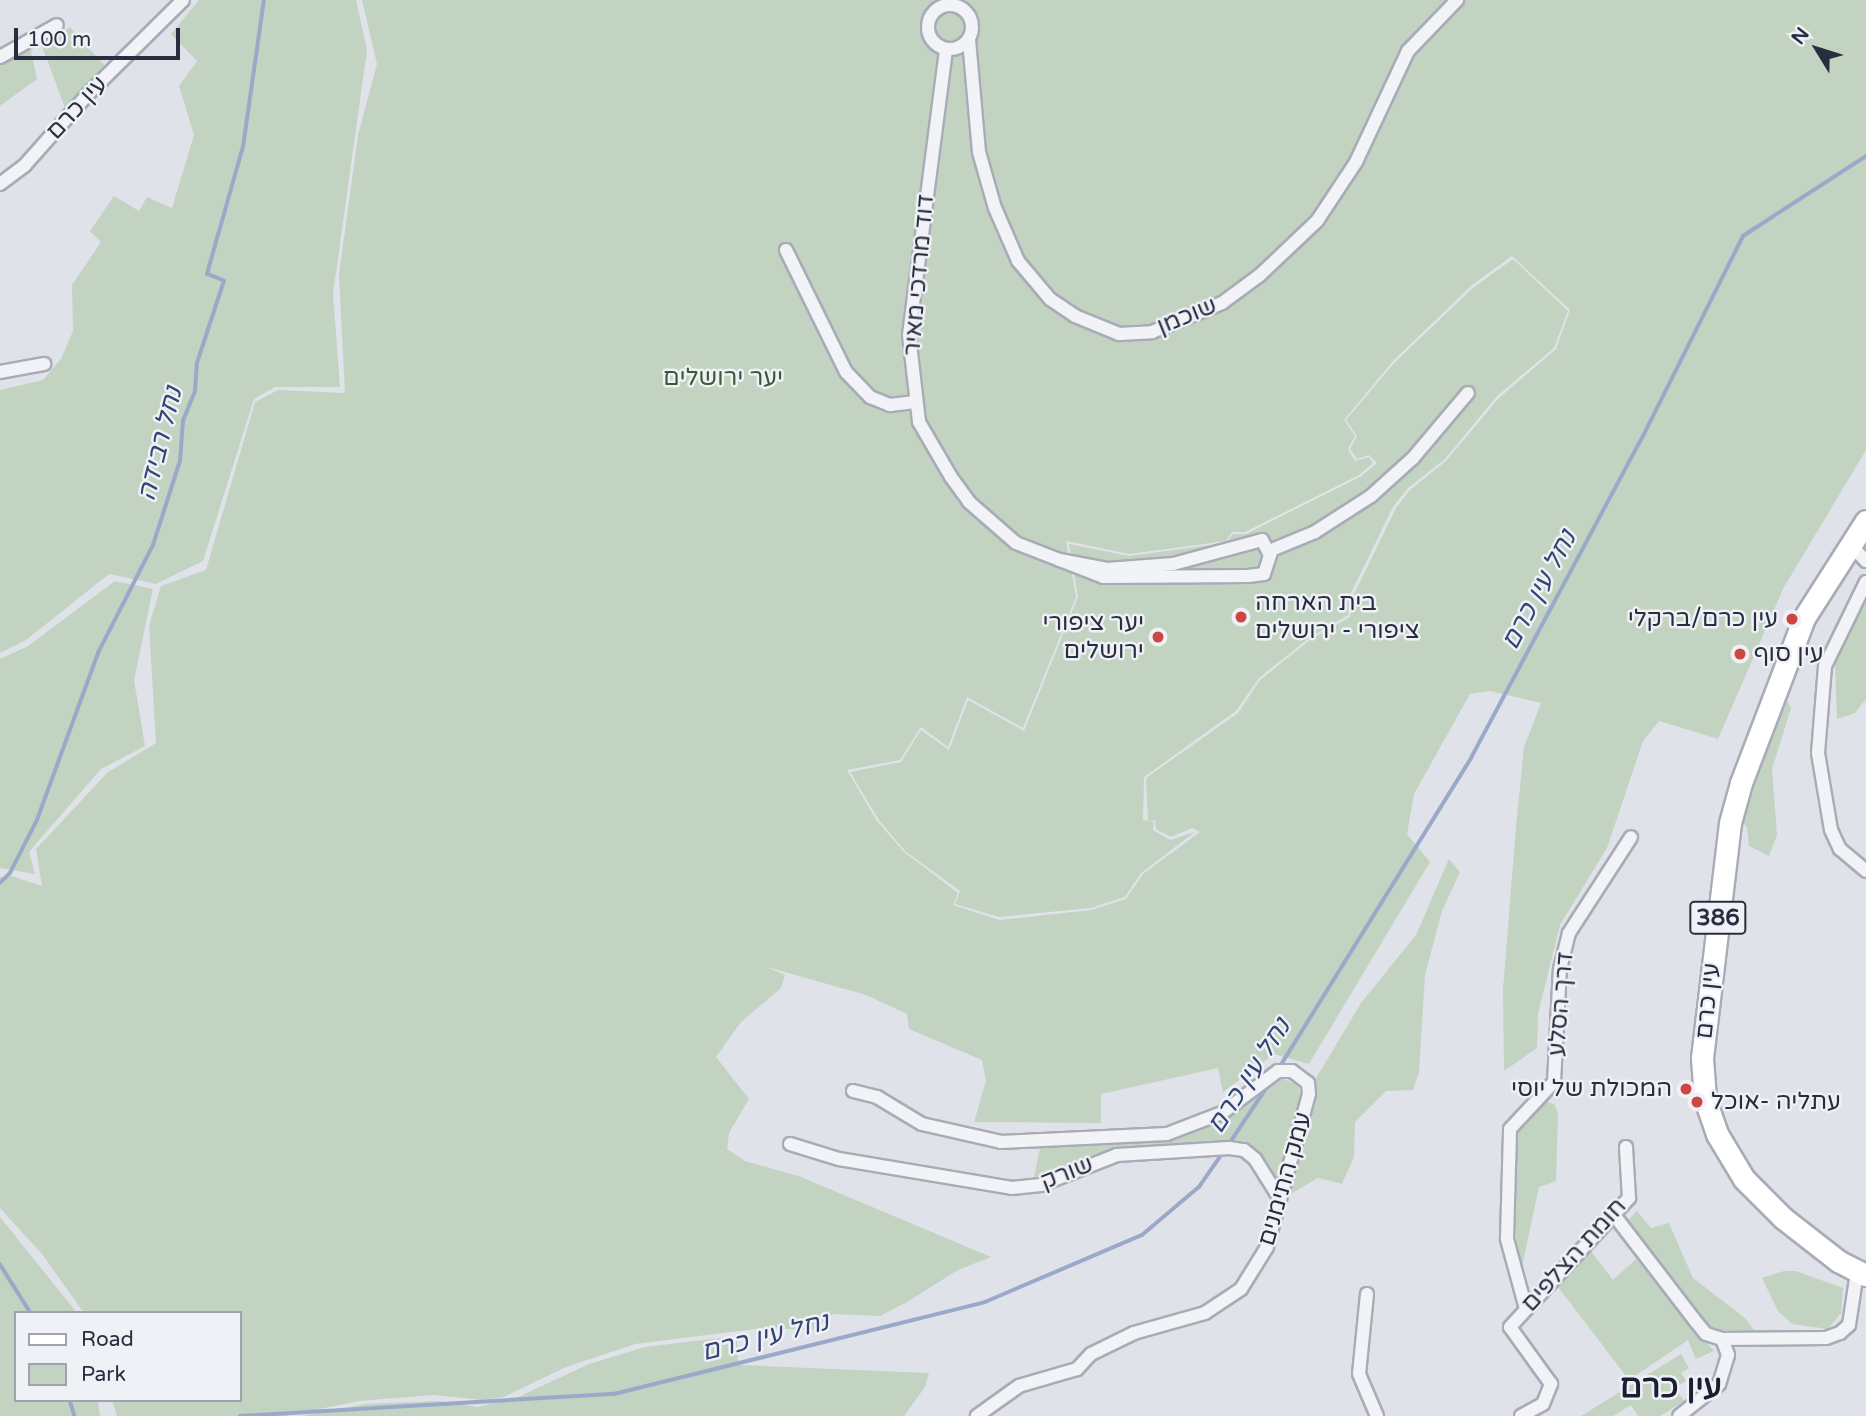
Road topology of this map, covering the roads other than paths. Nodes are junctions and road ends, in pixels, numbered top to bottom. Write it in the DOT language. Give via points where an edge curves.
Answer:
graph roads {
  1 [pos="183,0"];
  2 [pos="1457,0"];
  3 [pos="948,3"];
  4 [pos="57,25"];
  5 [pos="969,40"];
  6 [pos="946,50"];
  7 [pos="0,57"];
  8 [pos="0,184"];
  9 [pos="786,250"];
  10 [pos="44,364"];
  11 [pos="0,373"];
  12 [pos="1468,393"];
  13 [pos="915,402"];
  14 [pos="1866,522"];
  15 [pos="1851,545"];
  16 [pos="1269,551"];
  17 [pos="1060,560"];
  18 [pos="1866,561"];
  19 [pos="1866,582"];
  20 [pos="1630,836"];
  21 [pos="1866,871"];
  22 [pos="853,1091"];
  23 [pos="790,1144"];
  24 [pos="1626,1147"];
  25 [pos="1280,1199"];
  26 [pos="1614,1215"];
  27 [pos="1862,1273"];
  28 [pos="1367,1294"];
  29 [pos="1526,1308"];
  30 [pos="1722,1339"];
  31 [pos="977,1416"];
  32 [pos="1377,1416"];
  33 [pos="1521,1416"];
  34 [pos="1679,1416"];
  1 -- 8 [label="street, עין כרם" via="83,99 25,165"];
  2 -- 5 [label="street, שוכמן" via="1408,51 1356,162 1317,221 1260,275 1222,303 1152,332 1119,334 1093,326 1050,299 1018,261 995,208 979,152"];
  3 -- 5 [label="street" via="962,8 971,19"];
  3 -- 6 [label="street" via="935,10 928,23 930,37"];
  4 -- 7 [label="street"];
  5 -- 6 [label="street"];
  6 -- 13 [label="street, דוד מרדכי מאיר" via="909,335"];
  9 -- 13 [label="street" via="846,372 870,397 890,405"];
  10 -- 11 [label="street"];
  12 -- 16 [label="street" via="1413,458 1371,496 1315,532"];
  13 -- 17 [label="street, דוד מרדכי מאיר" via="933,448 969,502 1016,542"];
  14 -- 15 [label="main road, עין כרם / 386"];
  15 -- 18 [label="street"];
  15 -- 27 [label="main road, עין כרם / 386" via="1804,618 1741,783 1730,823 1702,1058 1705,1099 1744,1179 1783,1218"];
  16 -- 17 [label="street, דוד מרדכי מאיר" via="1262,540 1173,564 1108,569"];
  16 -- 17 [label="street, דוד מרדכי מאיר" via="1269,568 1264,574 1248,576 1119,581"];
  19 -- 21 [label="street" via="1825,666 1818,753 1831,830 1840,849"];
  20 -- 29 [label="street, דרך הסלע" via="1569,933 1560,969 1554,1082 1510,1129 1504,1187 1507,1239"];
  22 -- 25 [label="street, עמק התימנים" via="877,1097 922,1124 966,1137 1001,1142 1102,1139 1167,1134 1199,1124 1222,1113 1266,1076 1292,1072 1308,1083 1309,1094"];
  23 -- 25 [label="street, שורק" via="839,1159 1012,1188 1041,1185 1117,1155 1229,1148 1244,1150 1255,1159"];
  24 -- 26 [label="street, חומת הצלפים" via="1631,1189"];
  25 -- 31 [label="street, עמק התימנים" via="1260,1264 1233,1294 1176,1325 1134,1333 1091,1354 1077,1369 1019,1386"];
  26 -- 29 [label="street, חומת הצלפים"];
  26 -- 30 [label="street" via="1706,1334"];
  27 -- 30 [label="street" via="1849,1325 1840,1333 1826,1338"];
  28 -- 32 [label="street" via="1359,1374"];
  29 -- 33 [label="street, חומת הצלפים" via="1510,1326 1551,1384 1543,1404"];
  30 -- 34 [label="street" via="1728,1355 1726,1372 1702,1400"];
}
